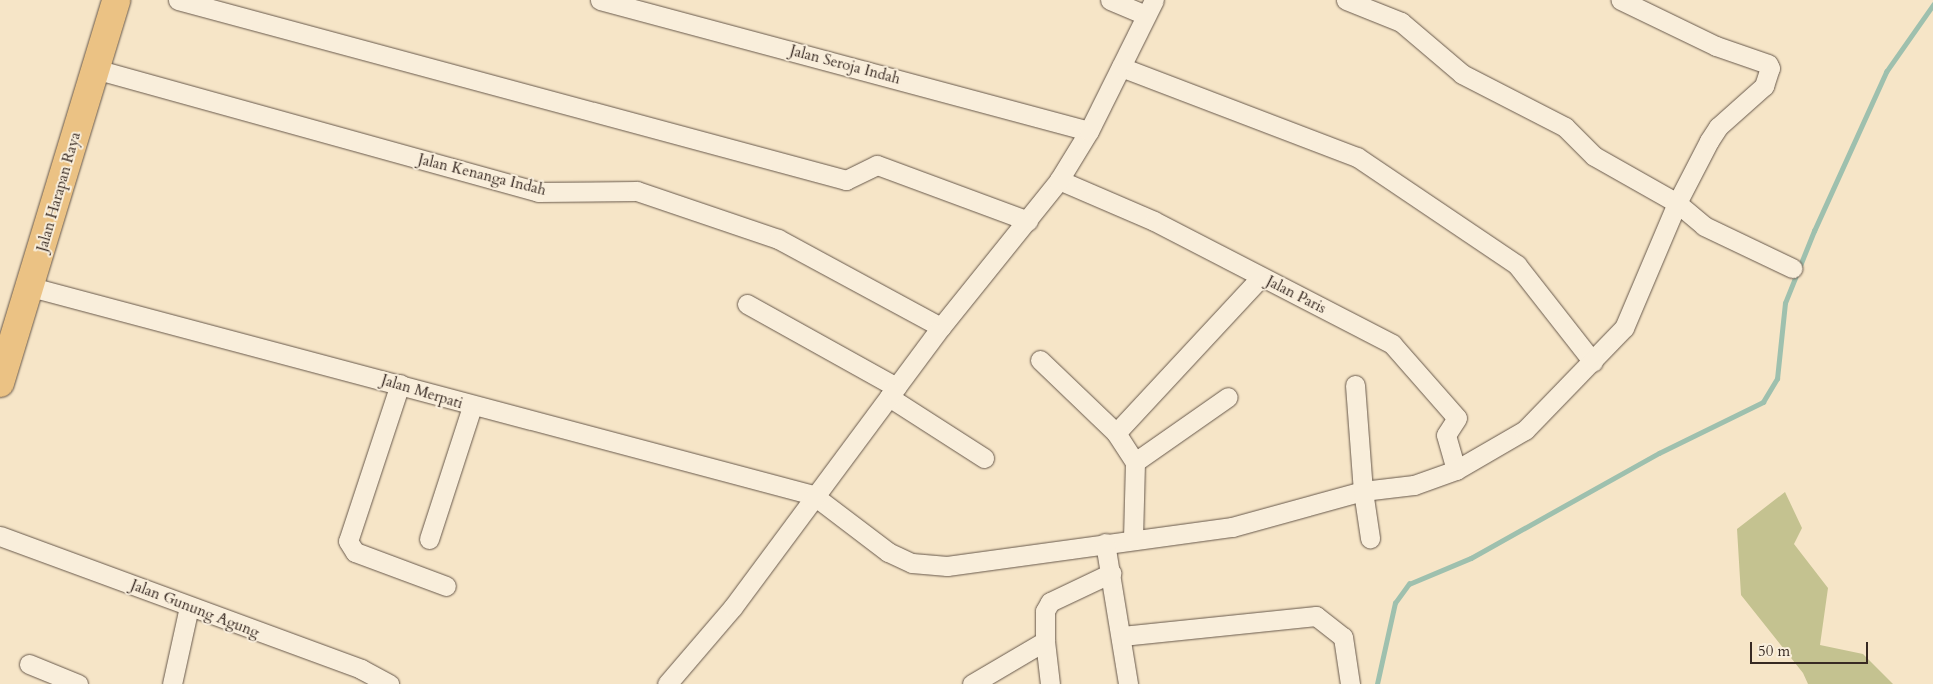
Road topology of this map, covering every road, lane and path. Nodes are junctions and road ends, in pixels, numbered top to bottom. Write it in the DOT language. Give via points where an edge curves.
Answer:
graph roads {
  1 [pos="116,0"];
  2 [pos="178,0"];
  3 [pos="600,0"];
  4 [pos="1110,0"];
  5 [pos="1346,0"];
  6 [pos="1621,0"];
  7 [pos="640,5"];
  8 [pos="1150,7"];
  9 [pos="1122,67"];
  10 [pos="95,69"];
  11 [pos="1089,131"];
  12 [pos="1059,180"];
  13 [pos="1677,203"];
  14 [pos="1028,221"];
  15 [pos="1792,268"];
  16 [pos="1261,277"];
  17 [pos="31,288"];
  18 [pos="747,304"];
  19 [pos="941,327"];
  20 [pos="5,352"];
  21 [pos="1040,360"];
  22 [pos="1593,362"];
  23 [pos="0,383"];
  24 [pos="400,384"];
  25 [pos="1355,385"];
  26 [pos="892,392"];
  27 [pos="1228,397"];
  28 [pos="472,407"];
  29 [pos="1116,433"];
  30 [pos="984,458"];
  31 [pos="1135,462"];
  32 [pos="1456,470"];
  33 [pos="1363,491"];
  34 [pos="813,495"];
  35 [pos="0,536"];
  36 [pos="1370,538"];
  37 [pos="429,539"];
  38 [pos="1133,540"];
  39 [pos="1105,543"];
  40 [pos="1111,573"];
  41 [pos="446,586"];
  42 [pos="189,607"];
  43 [pos="1122,636"];
  44 [pos="1045,641"];
  45 [pos="29,664"];
  46 [pos="976,683"];
  47 [pos="78,684"];
  48 [pos="172,684"];
  49 [pos="389,684"];
  50 [pos="667,684"];
  51 [pos="1050,684"];
  52 [pos="1128,684"];
  53 [pos="1350,684"];
  1 -- 10 [label="main road, Jalan Harapan Raya"];
  2 -- 14 [label="street" via="846,180 875,164"];
  3 -- 7 [label="street, Jalan Seroja Indah"];
  4 -- 8 [label="street"];
  5 -- 13 [label="street" via="1401,22 1462,74 1565,127 1594,156"];
  6 -- 13 [label="street" via="1716,46 1768,64 1770,68 1764,86 1718,127"];
  7 -- 11 [label="street, Jalan Seroja Indah"];
  8 -- 9 [label="street"];
  9 -- 11 [label="street"];
  9 -- 22 [label="street" via="1357,157 1517,264"];
  10 -- 17 [label="main road, Jalan Harapan Raya"];
  10 -- 19 [label="street, Jalan Kenanga Indah" via="538,192 637,191 778,239"];
  11 -- 12 [label="street"];
  12 -- 14 [label="street"];
  12 -- 16 [label="street, Jalan Paris" via="1154,220"];
  13 -- 15 [label="street" via="1704,226"];
  13 -- 22 [label="street" via="1628,322"];
  14 -- 19 [label="street"];
  16 -- 29 [label="street"];
  16 -- 32 [label="street, Jalan Paris" via="1392,344 1457,418 1446,435"];
  17 -- 20 [label="main road, Jalan Harapan Raya"];
  17 -- 24 [label="street, Jalan Merpati"];
  18 -- 26 [label="street"];
  19 -- 26 [label="street"];
  20 -- 23 [label="main road, Jalan Harapan Raya"];
  21 -- 29 [label="street"];
  22 -- 32 [label="street" via="1525,430"];
  24 -- 28 [label="street, Jalan Merpati"];
  24 -- 41 [label="street" via="348,541 356,552"];
  25 -- 33 [label="street"];
  26 -- 30 [label="street"];
  26 -- 34 [label="street"];
  27 -- 31 [label="street"];
  28 -- 34 [label="street, Jalan Merpati"];
  28 -- 37 [label="street"];
  29 -- 31 [label="street"];
  31 -- 38 [label="street"];
  32 -- 33 [label="street" via="1408,486"];
  33 -- 36 [label="street"];
  33 -- 38 [label="street" via="1241,525"];
  34 -- 39 [label="street" via="888,552 912,563 947,566"];
  34 -- 50 [label="street" via="733,607"];
  35 -- 42 [label="street, Jalan Gunung Agung"];
  38 -- 39 [label="street"];
  39 -- 40 [label="street"];
  40 -- 43 [label="street"];
  40 -- 44 [label="street" via="1050,602 1045,611"];
  42 -- 48 [label="street"];
  42 -- 49 [label="street, Jalan Gunung Agung" via="361,669"];
  43 -- 52 [label="street"];
  43 -- 53 [label="street" via="1316,616 1343,637"];
  44 -- 46 [label="street"];
  44 -- 51 [label="street"];
  45 -- 47 [label="street"];
}
